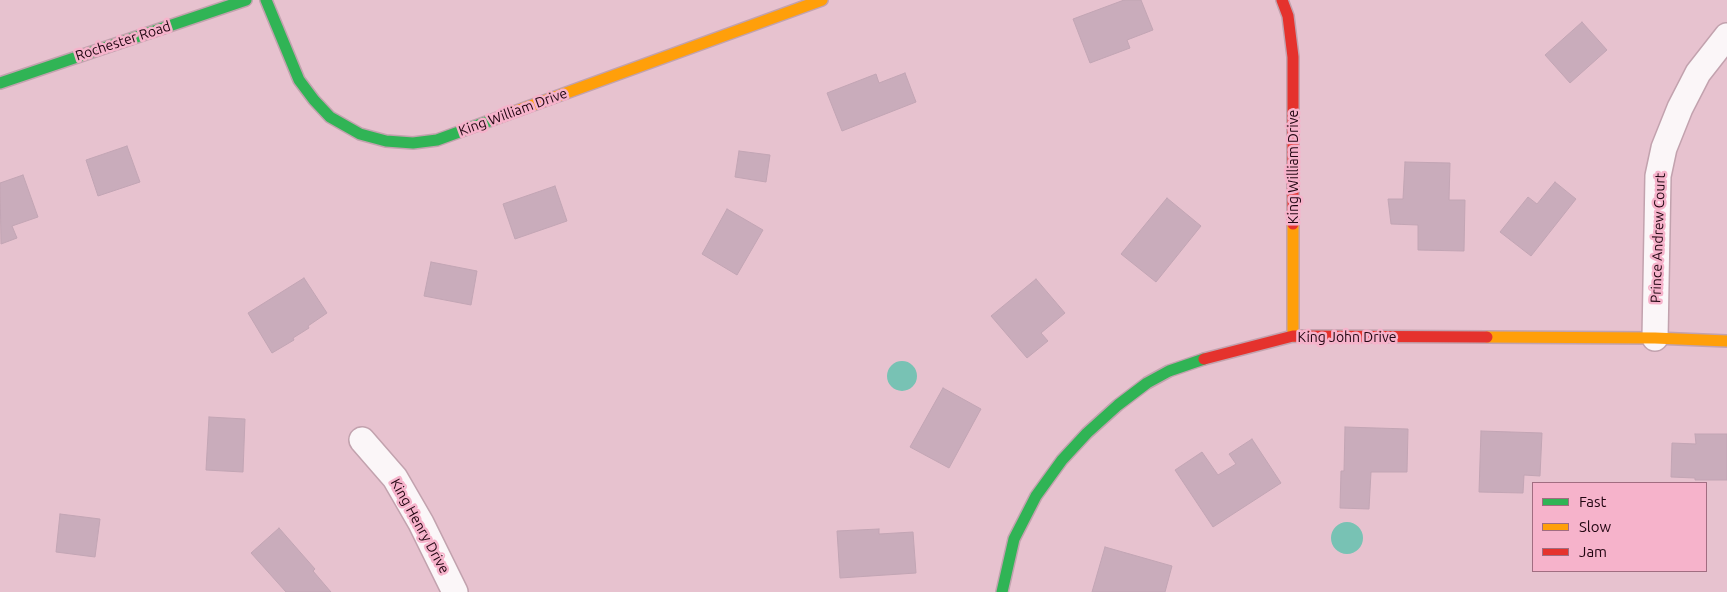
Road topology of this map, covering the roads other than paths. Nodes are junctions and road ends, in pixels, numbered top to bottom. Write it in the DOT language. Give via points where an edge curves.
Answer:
graph roads {
  1 [pos="246,0"];
  2 [pos="266,0"];
  3 [pos="822,0"];
  4 [pos="1282,0"];
  5 [pos="1727,36"];
  6 [pos="0,83"];
  7 [pos="1293,336"];
  8 [pos="1655,338"];
  9 [pos="1727,341"];
  10 [pos="362,440"];
  11 [pos="455,592"];
  12 [pos="1002,592"];
  1 -- 6 [label="street, Rochester Road"];
  2 -- 3 [label="street, King William Drive" via="299,80 330,116 360,134 386,141 413,143 437,140"];
  4 -- 7 [label="street, King William Drive" via="1288,16 1293,57"];
  5 -- 8 [label="street, Prince Andrew Court" via="1698,73 1664,148 1658,176"];
  7 -- 8 [label="street, King John Drive"];
  7 -- 12 [label="street, King John Drive" via="1195,361 1169,371 1147,383 1106,416 1062,460 1036,496 1014,539"];
  8 -- 9 [label="street, King John Drive"];
  10 -- 11 [label="street, King Henry Drive" via="395,478"];
}
